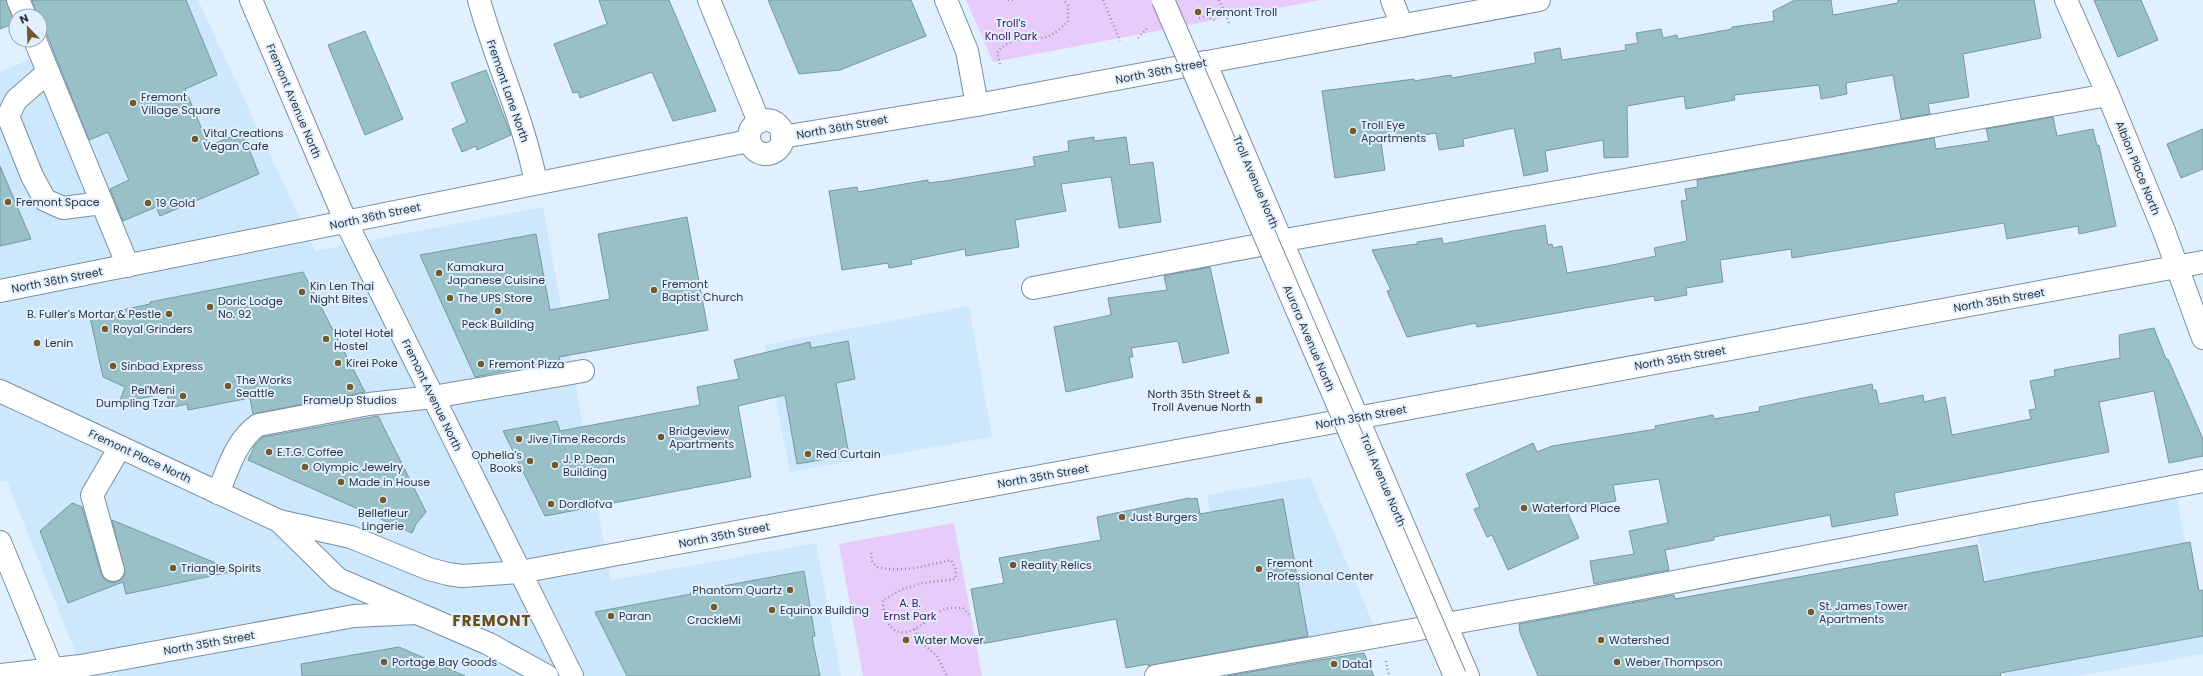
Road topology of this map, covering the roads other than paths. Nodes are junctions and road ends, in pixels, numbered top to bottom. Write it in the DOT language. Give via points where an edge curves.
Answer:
graph roads {
  1 [pos="251,0"];
  2 [pos="479,0"];
  3 [pos="709,0"];
  4 [pos="946,0"];
  5 [pos="1163,0"];
  6 [pos="1392,0"];
  7 [pos="1539,0"];
  8 [pos="2066,0"];
  9 [pos="1402,26"];
  10 [pos="38,48"];
  11 [pos="1205,62"];
  12 [pos="48,72"];
  13 [pos="2108,95"];
  14 [pos="977,105"];
  15 [pos="759,122"];
  16 [pos="782,137"];
  17 [pos="749,141"];
  18 [pos="536,183"];
  19 [pos="102,203"];
  20 [pos="346,222"];
  21 [pos="1282,241"];
  22 [pos="2203,262"];
  23 [pos="128,266"];
  24 [pos="2178,267"];
  25 [pos="1033,288"];
  26 [pos="0,291"];
  27 [pos="2203,338"];
  28 [pos="584,371"];
  29 [pos="0,391"];
  30 [pos="433,397"];
  31 [pos="1357,417"];
  32 [pos="120,447"];
  33 [pos="2203,481"];
  34 [pos="218,493"];
  35 [pos="279,521"];
  36 [pos="0,542"];
  37 [pos="113,570"];
  38 [pos="520,572"];
  39 [pos="417,613"];
  40 [pos="1444,623"];
  41 [pos="53,672"];
  42 [pos="0,675"];
  43 [pos="548,676"];
  44 [pos="572,676"];
  45 [pos="1156,676"];
  46 [pos="1455,676"];
  47 [pos="1468,676"];
  1 -- 20 [label="main road, Fremont Avenue North"];
  2 -- 18 [label="main road, Fremont Lane North" via="488,34 530,154"];
  3 -- 15 [label="main road"];
  4 -- 14 [label="main road" via="967,51"];
  5 -- 46 [label="main road, Aurora Avenue North, bridge"];
  6 -- 9 [label="main road"];
  7 -- 9 [label="main road, North 36th Street"];
  8 -- 13 [label="main road, Albion Place North"];
  9 -- 11 [label="main road, North 36th Street"];
  10 -- 12 [label="main road"];
  11 -- 14 [label="main road, North 36th Street"];
  11 -- 21 [label="main road, Troll Avenue North"];
  12 -- 19 [label="main road"];
  12 -- 19 [label="main road" via="16,100 8,116 32,176 45,200 64,208"];
  13 -- 21 [label="main road"];
  13 -- 24 [label="main road, Albion Place North"];
  14 -- 16 [label="main road, North 36th Street"];
  15 -- 16 [label="main road" via="766,120 777,124"];
  15 -- 17 [label="main road" via="752,127"];
  16 -- 17 [label="main road" via="777,149 768,154 757,152"];
  17 -- 18 [label="main road, North 36th Street"];
  18 -- 20 [label="main road, North 36th Street"];
  19 -- 23 [label="main road"];
  20 -- 23 [label="main road, North 36th Street"];
  20 -- 30 [label="main road, Fremont Avenue North"];
  21 -- 25 [label="main road"];
  21 -- 31 [label="main road, Troll Avenue North"];
  22 -- 24 [label="main road, North 35th Street"];
  23 -- 26 [label="main road, North 36th Street"];
  24 -- 27 [label="main road, Albion Place North"];
  24 -- 31 [label="main road, North 35th Street"];
  28 -- 30 [label="main road"];
  29 -- 32 [label="main road, Fremont Place North"];
  30 -- 34 [label="main road" via="369,404 258,425 241,441"];
  30 -- 38 [label="main road, Fremont Avenue North"];
  31 -- 38 [label="main road, North 35th Street"];
  31 -- 40 [label="main road, Troll Avenue North"];
  32 -- 34 [label="main road, Fremont Place North"];
  32 -- 37 [label="main road" via="92,495"];
  33 -- 40 [label="main road" via="1558,604"];
  34 -- 35 [label="main road, Fremont Place North"];
  35 -- 38 [label="main road, Fremont Place North" via="351,537 429,569 448,574 462,576"];
  35 -- 39 [label="main road, Fremont Place North" via="338,579"];
  36 -- 41 [label="main road"];
  38 -- 44 [label="main road, Fremont Avenue North"];
  39 -- 41 [label="main road, North 35th Street" via="354,616"];
  39 -- 43 [label="main road, Fremont Place North" via="489,644"];
  40 -- 45 [label="main road"];
  40 -- 47 [label="main road, Troll Avenue North"];
  41 -- 42 [label="main road, North 35th Street"];
}
